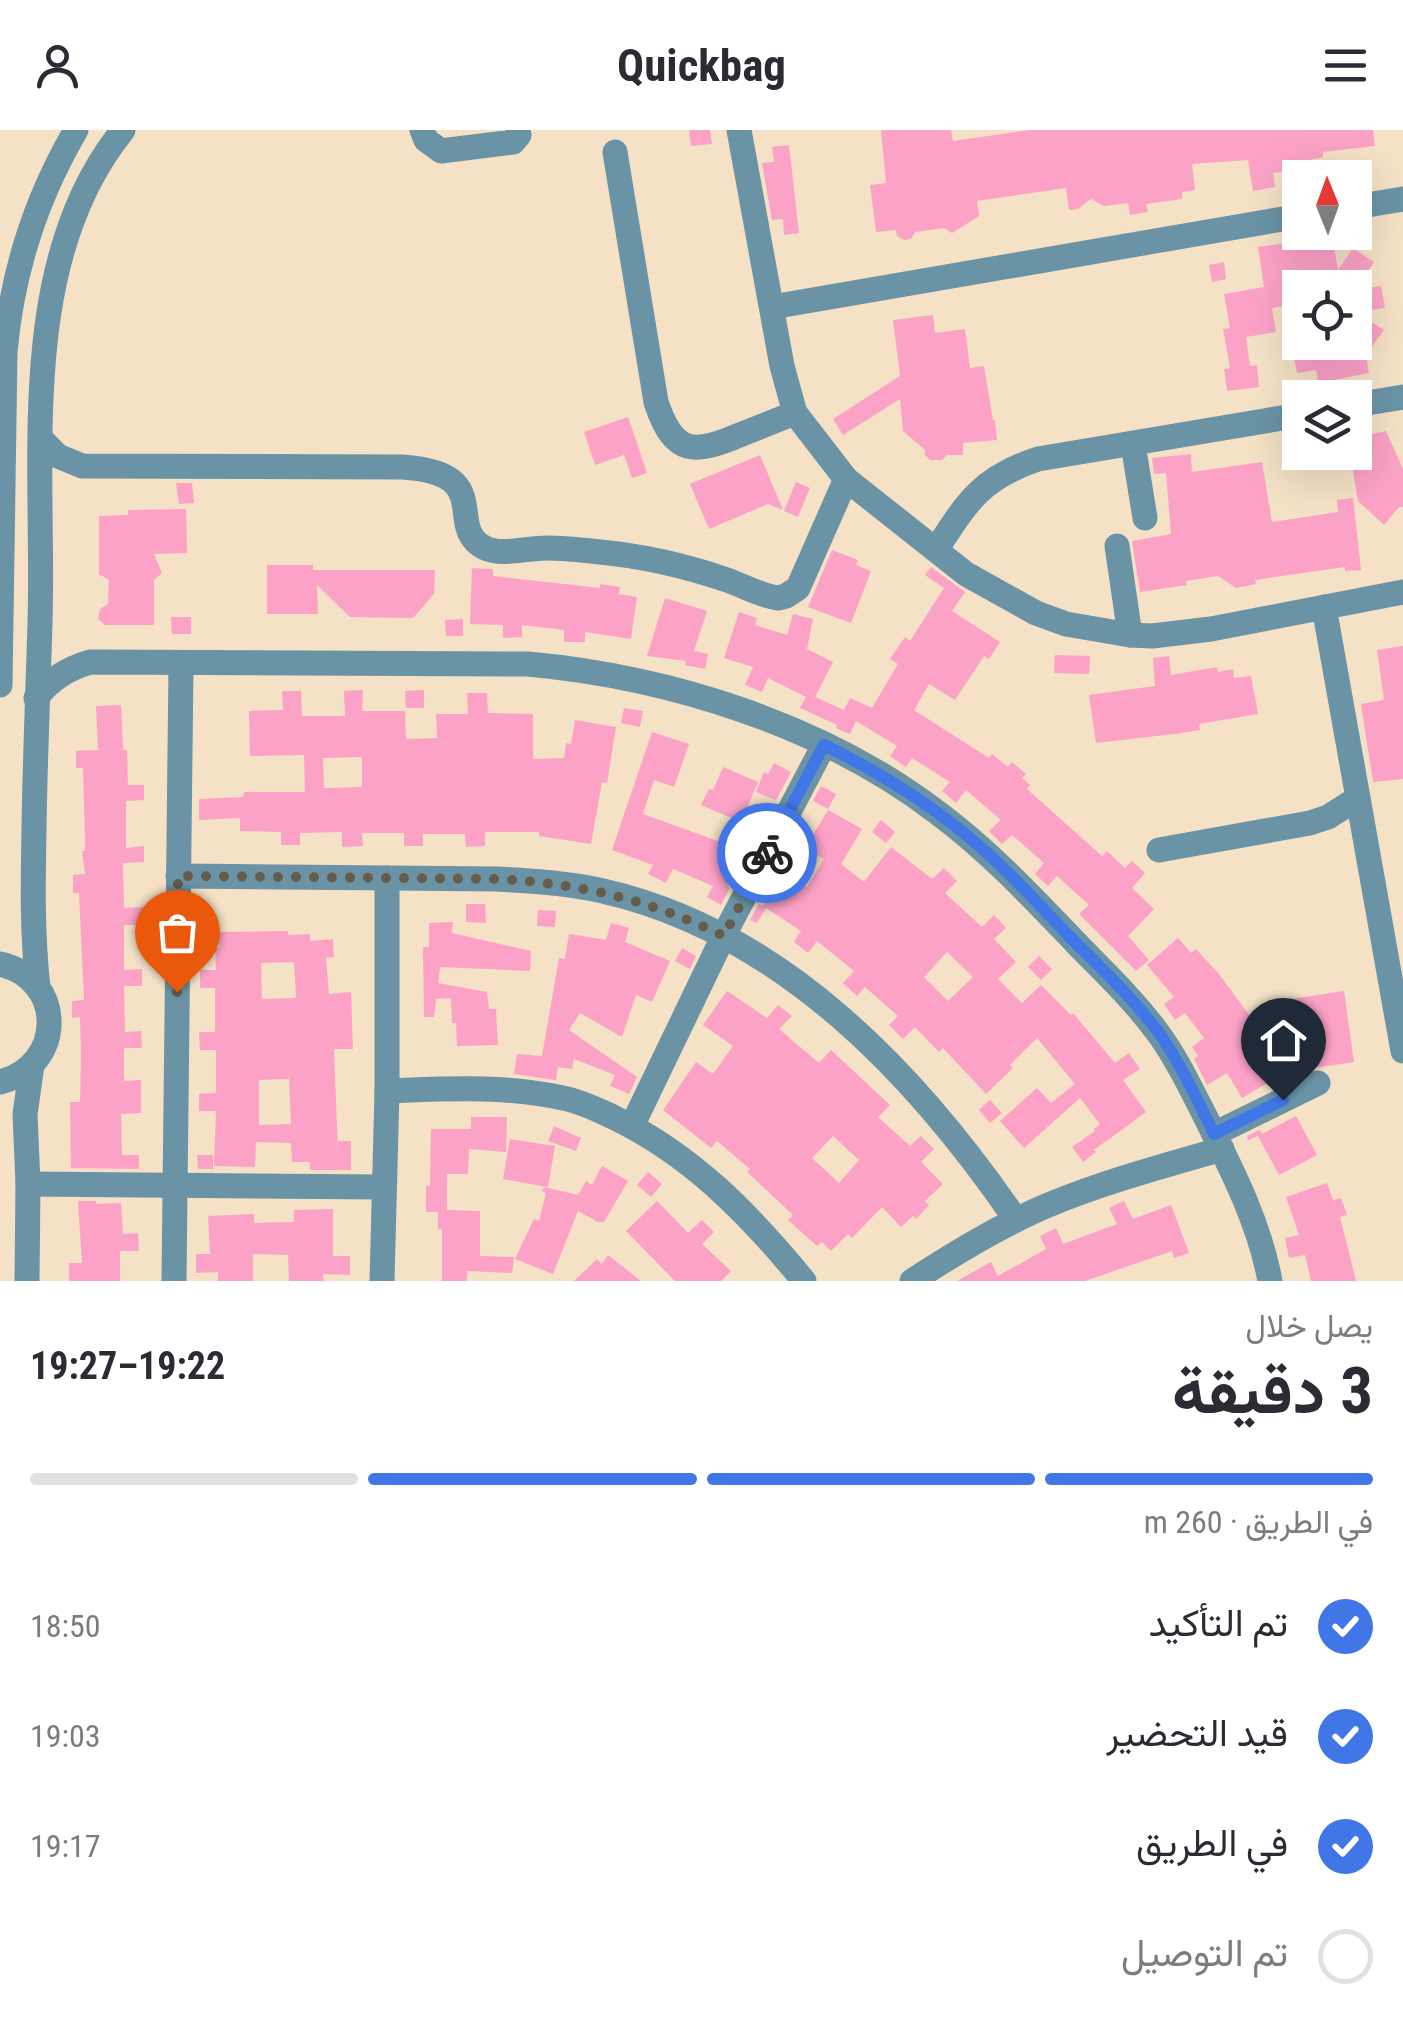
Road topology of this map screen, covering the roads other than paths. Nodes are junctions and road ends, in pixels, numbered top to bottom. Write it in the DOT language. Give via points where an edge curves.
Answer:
graph roads {
  1 [pos="76,130"];
  2 [pos="123,130"];
  3 [pos="422,130"];
  4 [pos="740,130"];
  5 [pos="504,134"];
  6 [pos="467,140"];
  7 [pos="616,152"];
  8 [pos="1403,198"];
  9 [pos="1372,204"];
  10 [pos="1282,219"];
  11 [pos="772,307"];
  12 [pos="1403,397"];
  13 [pos="1372,402"];
  14 [pos="795,413"];
  15 [pos="1282,418"];
  16 [pos="41,439"];
  17 [pos="1133,444"];
  18 [pos="846,480"];
  19 [pos="2,515"];
  20 [pos="1145,518"];
  21 [pos="1117,546"];
  22 [pos="936,550"];
  23 [pos="1403,592"];
  24 [pos="1324,607"];
  25 [pos="40,620"];
  26 [pos="1130,635"];
  27 [pos="90,662"];
  28 [pos="181,664"];
  29 [pos="0,685"];
  30 [pos="36,698"];
  31 [pos="824,745"];
  32 [pos="1360,810"];
  33 [pos="1160,850"];
  34 [pos="178,876"];
  35 [pos="386,878"];
  36 [pos="724,936"];
  37 [pos="0,964"];
  38 [pos="38,988"];
  39 [pos="1403,1051"];
  40 [pos="32,1066"];
  41 [pos="0,1082"];
  42 [pos="1318,1083"];
  43 [pos="387,1091"];
  44 [pos="632,1126"];
  45 [pos="1218,1142"];
  46 [pos="28,1184"];
  47 [pos="174,1185"];
  48 [pos="384,1187"];
  49 [pos="1016,1220"];
  50 [pos="27,1281"];
  51 [pos="174,1281"];
  52 [pos="382,1281"];
  53 [pos="804,1281"];
  54 [pos="912,1281"];
  55 [pos="1270,1281"];
  1 -- 19 [label="street" via="39,202 13,291"];
  2 -- 16 [label="street" via="92,176 61,258 48,321"];
  3 -- 6 [label="street" via="441,151"];
  4 -- 11 [label="street"];
  5 -- 6 [label="street"];
  7 -- 14 [label="street" via="656,402 666,427 680,443 704,448"];
  8 -- 9 [label="street"];
  10 -- 11 [label="street"];
  11 -- 14 [label="street"];
  12 -- 13 [label="street"];
  14 -- 18 [label="street"];
  15 -- 17 [label="street"];
  16 -- 18 [label="street" via="65,461 82,466 427,470 459,488 467,526 485,548 619,554 778,598 802,582"];
  16 -- 25 [label="street"];
  17 -- 20 [label="street"];
  17 -- 22 [label="street" via="1038,459 1001,474 970,499"];
  18 -- 22 [label="street"];
  19 -- 29 [label="street"];
  21 -- 26 [label="street"];
  22 -- 26 [label="street" via="1036,613"];
  23 -- 24 [label="street"];
  24 -- 26 [label="street" via="1182,633"];
  24 -- 32 [label="street"];
  25 -- 27 [label="street" via="55,642"];
  25 -- 30 [label="street"];
  27 -- 28 [label="street"];
  27 -- 30 [label="street" via="54,678"];
  28 -- 31 [label="street" via="575,669 684,692"];
  28 -- 34 [label="street"];
  30 -- 38 [label="street" via="32,922"];
  31 -- 36 [label="street"];
  31 -- 45 [label="street" via="935,810 1020,885 1160,1034"];
  32 -- 33 [label="street"];
  32 -- 39 [label="street"];
  34 -- 35 [label="street"];
  34 -- 47 [label="street"];
  35 -- 36 [label="street" via="585,888 653,905"];
  35 -- 43 [label="street"];
  36 -- 44 [label="street"];
  36 -- 49 [label="street" via="793,978 873,1049 980,1166"];
  37 -- 38 [label="street" via="24,973"];
  38 -- 40 [label="street" via="50,1019"];
  40 -- 41 [label="street"];
  40 -- 46 [label="street"];
  42 -- 45 [label="street"];
  43 -- 44 [label="street" via="474,1089 566,1098"];
  43 -- 48 [label="street"];
  44 -- 53 [label="street" via="694,1166"];
  45 -- 49 [label="street"];
  45 -- 55 [label="street"];
  46 -- 47 [label="street"];
  46 -- 50 [label="street"];
  47 -- 48 [label="street"];
  47 -- 51 [label="street"];
  48 -- 52 [label="street"];
  49 -- 54 [label="street"];
}
